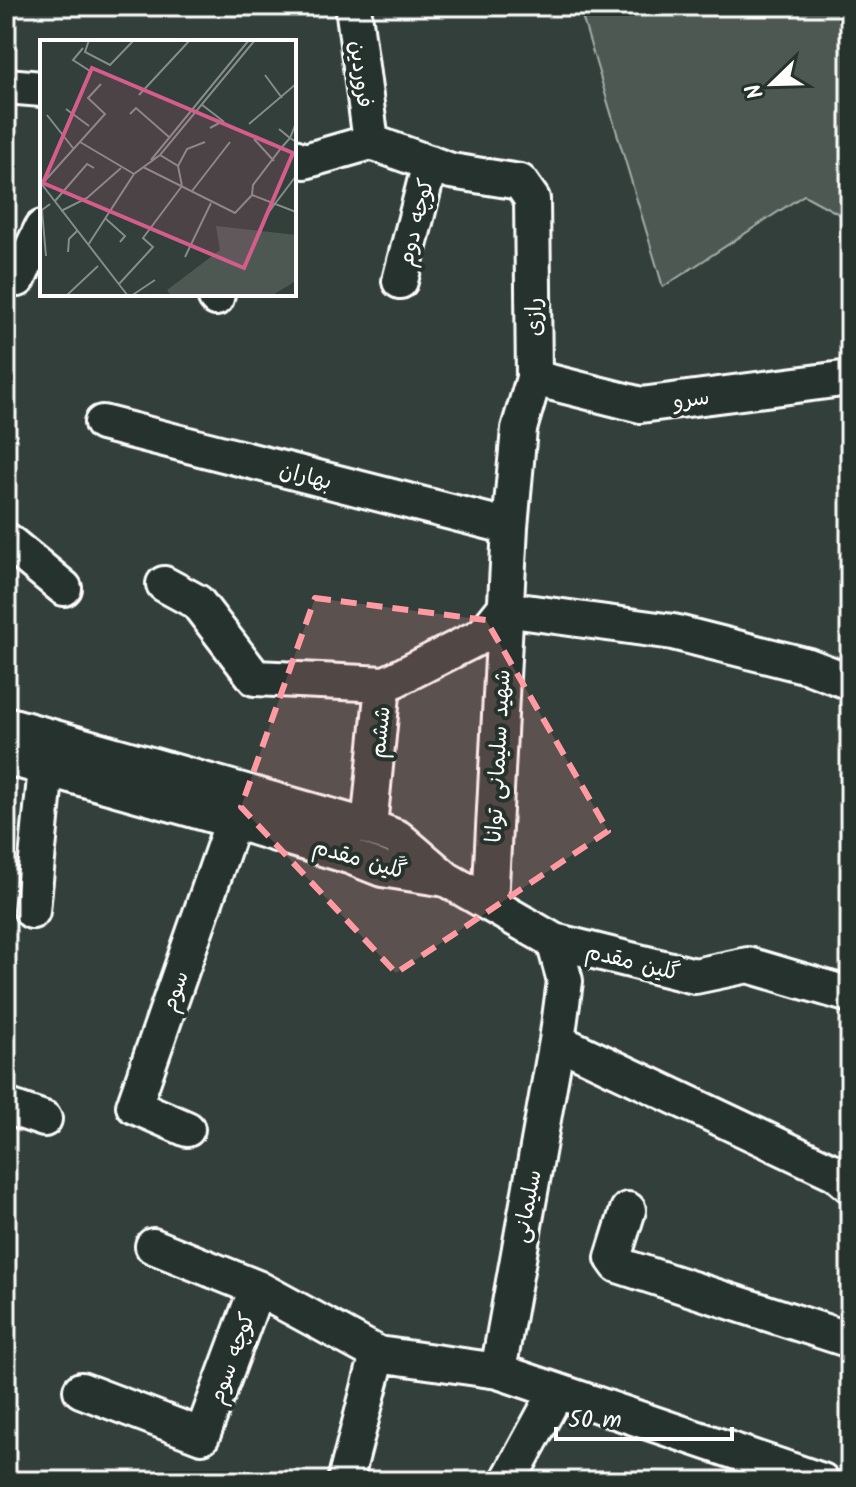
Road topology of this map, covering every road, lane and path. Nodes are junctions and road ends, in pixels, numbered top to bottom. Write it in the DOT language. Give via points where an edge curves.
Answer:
graph roads {
  1 [pos="353,6"];
  2 [pos="6,86"];
  3 [pos="40,89"];
  4 [pos="371,142"];
  5 [pos="296,158"];
  6 [pos="430,163"];
  7 [pos="40,232"];
  8 [pos="18,279"];
  9 [pos="400,281"];
  10 [pos="534,378"];
  11 [pos="850,378"];
  12 [pos="102,423"];
  13 [pos="510,527"];
  14 [pos="6,540"];
  15 [pos="164,584"];
  16 [pos="64,588"];
  17 [pos="504,609"];
  18 [pos="850,682"];
  19 [pos="386,684"];
  20 [pos="6,724"];
  21 [pos="6,757"];
  22 [pos="46,768"];
  23 [pos="233,821"];
  24 [pos="369,827"];
  25 [pos="446,879"];
  26 [pos="490,903"];
  27 [pos="32,911"];
  28 [pos="554,941"];
  29 [pos="850,995"];
  30 [pos="557,1041"];
  31 [pos="6,1106"];
  32 [pos="44,1119"];
  33 [pos="187,1129"];
  34 [pos="850,1185"];
  35 [pos="628,1210"];
  36 [pos="153,1246"];
  37 [pos="257,1288"];
  38 [pos="850,1340"];
  39 [pos="378,1354"];
  40 [pos="498,1371"];
  41 [pos="81,1390"];
  42 [pos="557,1391"];
  43 [pos="345,1481"];
  44 [pos="508,1481"];
  45 [pos="822,1481"];
  1 -- 4 [label="street, فروردین"];
  2 -- 3 [label="street"];
  4 -- 5 [label="street" via="305,161"];
  4 -- 6 [label="street, رازی"];
  6 -- 9 [label="street, کوچه دوم"];
  6 -- 10 [label="street, رازی" via="520,182 532,199"];
  7 -- 8 [label="street"];
  10 -- 11 [label="street, سرو" via="641,405"];
  10 -- 13 [label="street, رازی" via="519,429"];
  12 -- 13 [label="street, بهاران"];
  13 -- 17 [label="street, رازی"];
  14 -- 16 [label="street"];
  15 -- 19 [label="street" via="197,602 255,678"];
  17 -- 18 [label="street" via="673,632"];
  17 -- 19 [label="street, ششم" via="483,635"];
  17 -- 26 [label="street, شهید سلیمانی توانا"];
  19 -- 24 [label="street, ششم"];
  20 -- 24 [label="street, گَلین مقدم"];
  21 -- 22 [label="street, گَلین مقدم"];
  22 -- 23 [label="street, گَلین مقدم"];
  22 -- 27 [label="street"];
  23 -- 25 [label="street, گَلین مقدم" via="382,869"];
  23 -- 33 [label="street, سوم" via="134,1106"];
  24 -- 25 [label="street, گَلین مقدم" via="398,838"];
  25 -- 26 [label="street, گلین مقدم"];
  26 -- 28 [label="street, گلین مقدم"];
  28 -- 29 [label="street, گلین مقدم" via="695,976 748,965"];
  28 -- 30 [label="street, سلیمانی" via="565,981"];
  30 -- 34 [label="street" via="836,1173"];
  30 -- 40 [label="street, سلیمانی"];
  31 -- 32 [label="street"];
  35 -- 38 [label="street" via="613,1258 618,1265"];
  36 -- 37 [label="street"];
  37 -- 39 [label="street, کوچه سوم"];
  37 -- 41 [label="street, کوچه سوم" via="202,1436"];
  39 -- 40 [label="street"];
  39 -- 43 [label="street"];
  40 -- 42 [label="street"];
  42 -- 44 [label="street"];
  42 -- 45 [label="street"];
}
